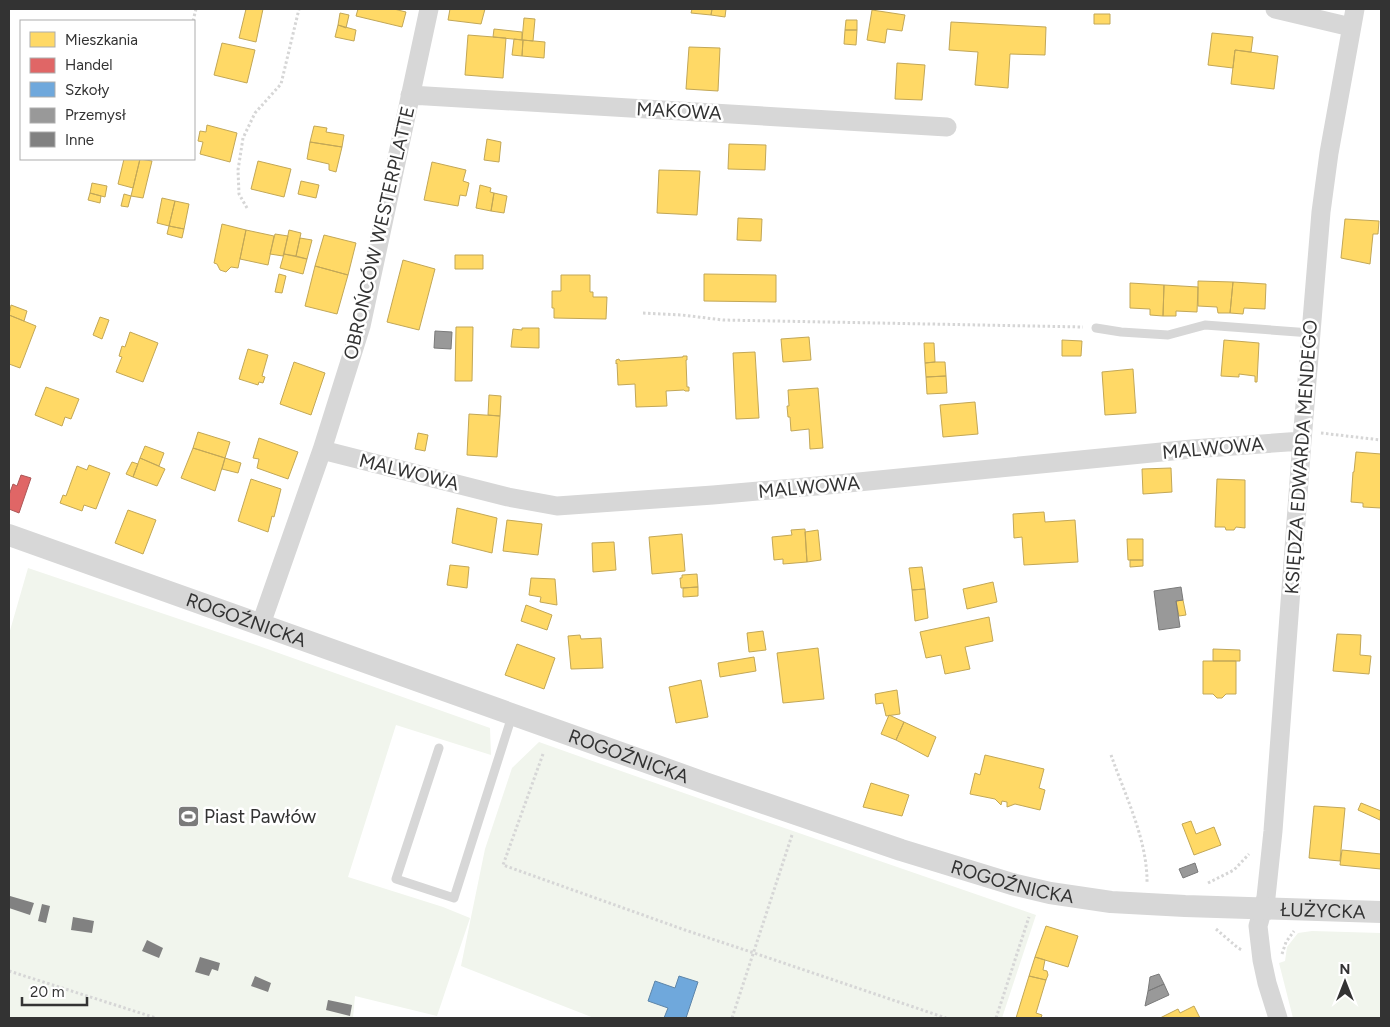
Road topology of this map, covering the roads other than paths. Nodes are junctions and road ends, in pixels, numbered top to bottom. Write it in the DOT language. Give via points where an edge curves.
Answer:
graph roads {
  1 [pos="429,9"];
  2 [pos="1275,9"];
  3 [pos="1355,9"];
  4 [pos="1351,27"];
  5 [pos="410,95"];
  6 [pos="947,127"];
  7 [pos="1096,328"];
  8 [pos="1311,333"];
  9 [pos="1302,436"];
  10 [pos="322,450"];
  11 [pos="9,535"];
  12 [pos="261,624"];
  13 [pos="512,715"];
  14 [pos="439,748"];
  15 [pos="1264,908"];
  16 [pos="1381,912"];
  17 [pos="1278,1018"];
  1 -- 5 [label="street, OBROŃCÓW WESTERPLATTE"];
  2 -- 4 [label="street"];
  3 -- 4 [label="street, KSIĘDZA EDWARDA MENDEGO"];
  4 -- 8 [label="street, KSIĘDZA EDWARDA MENDEGO" via="1321,212"];
  5 -- 6 [label="street, MAKOWA"];
  5 -- 10 [label="street, OBROŃCÓW WESTERPLATTE" via="361,326"];
  7 -- 8 [label="lane" via="1168,335 1204,325"];
  8 -- 9 [label="street, KSIĘDZA EDWARDA MENDEGO"];
  9 -- 10 [label="street, MALWOWA" via="828,485 557,506 508,497"];
  9 -- 15 [label="street, KSIĘDZA EDWARDA MENDEGO" via="1274,830"];
  10 -- 12 [label="street, OBROŃCÓW WESTERPLATTE"];
  11 -- 12 [label="street, ROGOŹNICKA"];
  12 -- 13 [label="street, ROGOŹNICKA"];
  13 -- 14 [label="lane" via="454,898 396,879"];
  13 -- 15 [label="street, ROGOŹNICKA" via="892,847 1012,884 1111,902"];
  15 -- 16 [label="street, ŁUŻYCKA"];
  15 -- 17 [label="street, KSIĘDZA EDWARDA MENDEGO" via="1258,926 1259,943"];
}
